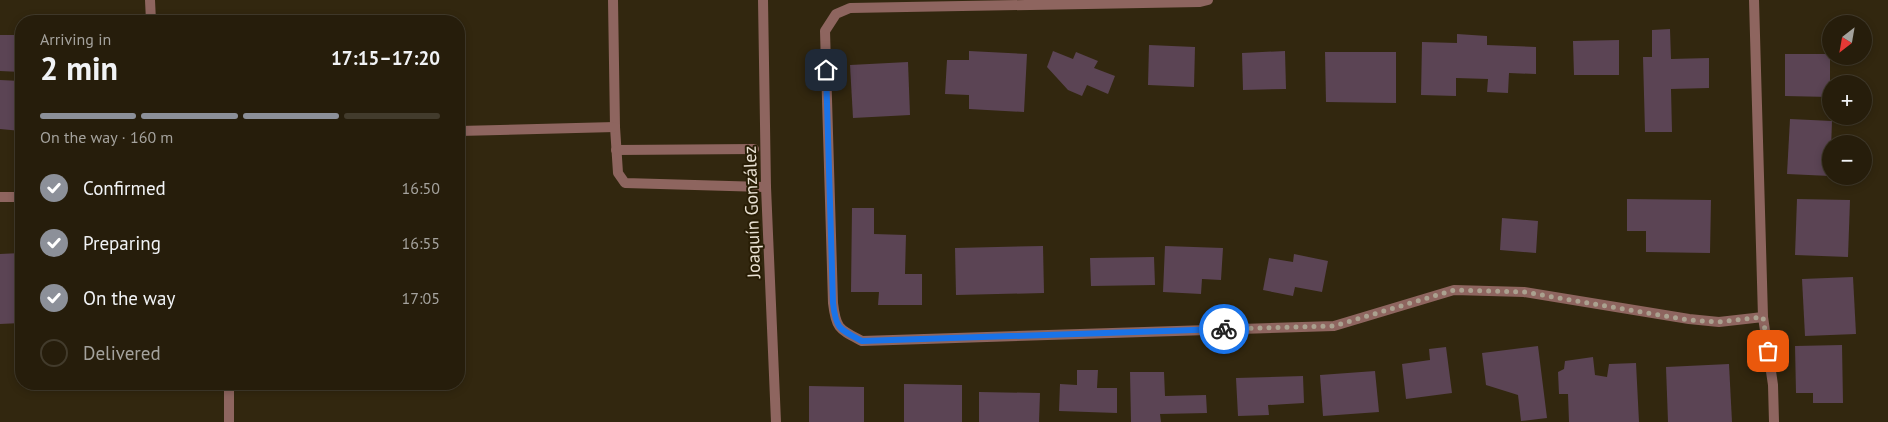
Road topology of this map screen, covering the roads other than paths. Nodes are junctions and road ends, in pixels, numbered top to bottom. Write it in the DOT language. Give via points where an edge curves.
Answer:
graph roads {
  1 [pos="150,0"];
  2 [pos="614,0"];
  3 [pos="763,0"];
  4 [pos="1208,0"];
  5 [pos="1754,0"];
  6 [pos="151,15"];
  7 [pos="615,127"];
  8 [pos="465,131"];
  9 [pos="754,149"];
  10 [pos="616,150"];
  11 [pos="766,187"];
  12 [pos="15,196"];
  13 [pos="0,197"];
  14 [pos="1763,317"];
  15 [pos="229,390"];
  16 [pos="229,422"];
  17 [pos="776,422"];
  18 [pos="1774,422"];
  1 -- 6 [label="street"];
  2 -- 7 [label="street"];
  3 -- 11 [label="street, Joaquín González"];
  4 -- 14 [label="street" via="850,8 836,14 825,31 835,322 862,341 1334,326 1454,290 1524,292 1689,320 1719,322"];
  5 -- 14 [label="street"];
  7 -- 8 [label="street"];
  7 -- 10 [label="street"];
  9 -- 10 [label="street"];
  10 -- 11 [label="street" via="618,174 625,183"];
  11 -- 17 [label="street, Joaquín González"];
  12 -- 13 [label="street"];
  14 -- 18 [label="street" via="1774,385"];
  15 -- 16 [label="street"];
}
